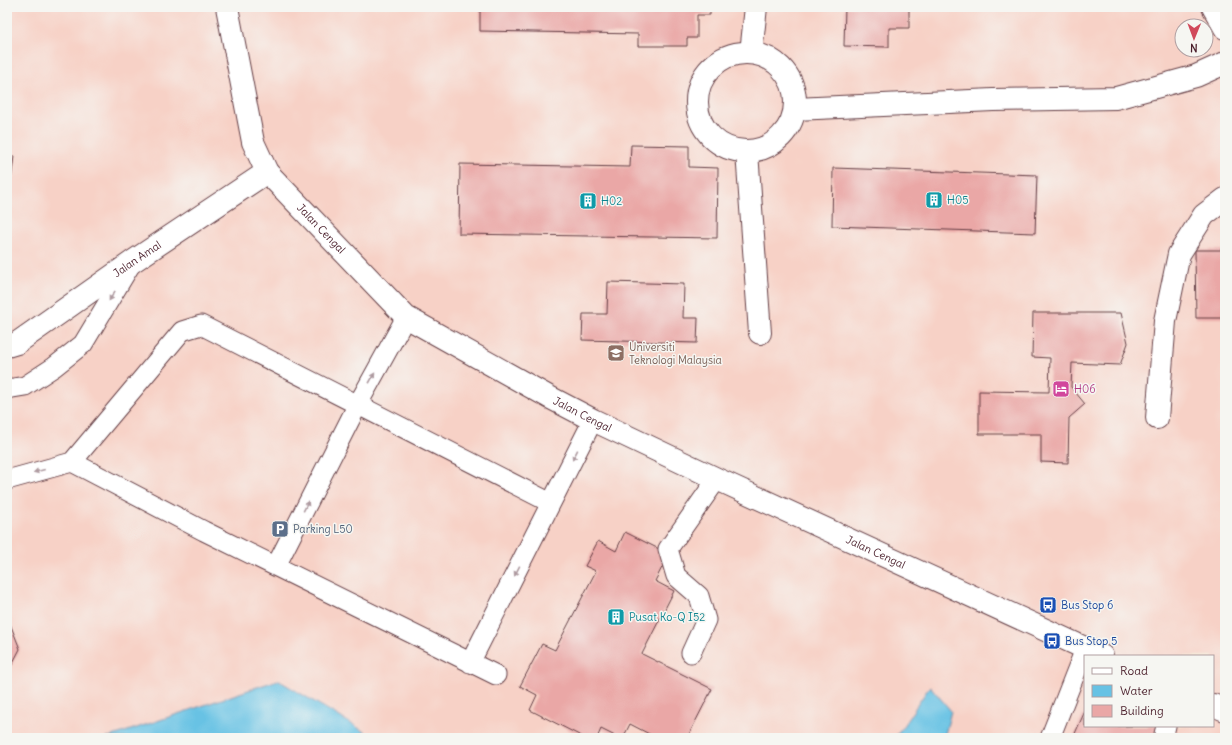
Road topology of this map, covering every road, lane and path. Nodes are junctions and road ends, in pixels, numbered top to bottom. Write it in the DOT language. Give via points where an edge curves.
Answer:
graph roads {
  1 [pos="227,7"];
  2 [pos="756,7"];
  3 [pos="1213,7"];
  4 [pos="1225,28"];
  5 [pos="751,53"];
  6 [pos="1225,62"];
  7 [pos="795,108"];
  8 [pos="747,152"];
  9 [pos="267,172"];
  10 [pos="1225,199"];
  11 [pos="132,262"];
  12 [pos="406,317"];
  13 [pos="760,333"];
  14 [pos="7,346"];
  15 [pos="7,390"];
  16 [pos="358,404"];
  17 [pos="1157,418"];
  18 [pos="593,420"];
  19 [pos="72,462"];
  20 [pos="717,479"];
  21 [pos="7,480"];
  22 [pos="551,503"];
  23 [pos="276,566"];
  24 [pos="1093,652"];
  25 [pos="691,653"];
  26 [pos="470,663"];
  27 [pos="1084,670"];
  28 [pos="496,675"];
  29 [pos="1214,705"];
  30 [pos="1225,710"];
  31 [pos="1166,727"];
  32 [pos="1050,738"];
  33 [pos="1163,738"];
  1 -- 9 [label="street, Jalan Cengal" via="253,142"];
  2 -- 5 [label="street"];
  3 -- 4 [label="street"];
  5 -- 7 [label="street" via="766,57 780,66 790,78 795,93"];
  5 -- 8 [label="street" via="735,54 720,60 699,84 696,100 698,116 705,131 731,150"];
  6 -- 7 [label="street" via="1196,76 1116,98"];
  7 -- 8 [label="street" via="792,122 779,139 761,150"];
  8 -- 13 [label="street"];
  9 -- 11 [label="street, Jalan Amal"];
  9 -- 12 [label="street, Jalan Cengal"];
  10 -- 17 [label="street" via="1204,215 1179,254 1165,321"];
  11 -- 14 [label="street, Jalan Amal" via="18,343"];
  11 -- 15 [label="lane, one-way" via="83,344 25,386"];
  16 -- 12 [label="lane, one-way"];
  12 -- 18 [label="street, Jalan Cengal"];
  16 -- 19 [label="lane" via="201,324 182,331"];
  16 -- 22 [label="lane"];
  23 -- 16 [label="lane, one-way"];
  18 -- 20 [label="street, Jalan Cengal"];
  18 -- 22 [label="lane, one-way"];
  19 -- 21 [label="lane, one-way"];
  19 -- 23 [label="lane"];
  20 -- 24 [label="street, Jalan Cengal"];
  20 -- 25 [label="lane" via="668,549 676,576 699,596 706,620"];
  22 -- 26 [label="lane, one-way"];
  23 -- 26 [label="lane"];
  26 -- 28 [label="lane"];
  27 -- 32 [label="lane"];
  29 -- 30 [label="street"];
  31 -- 33 [label="lane"];
}
